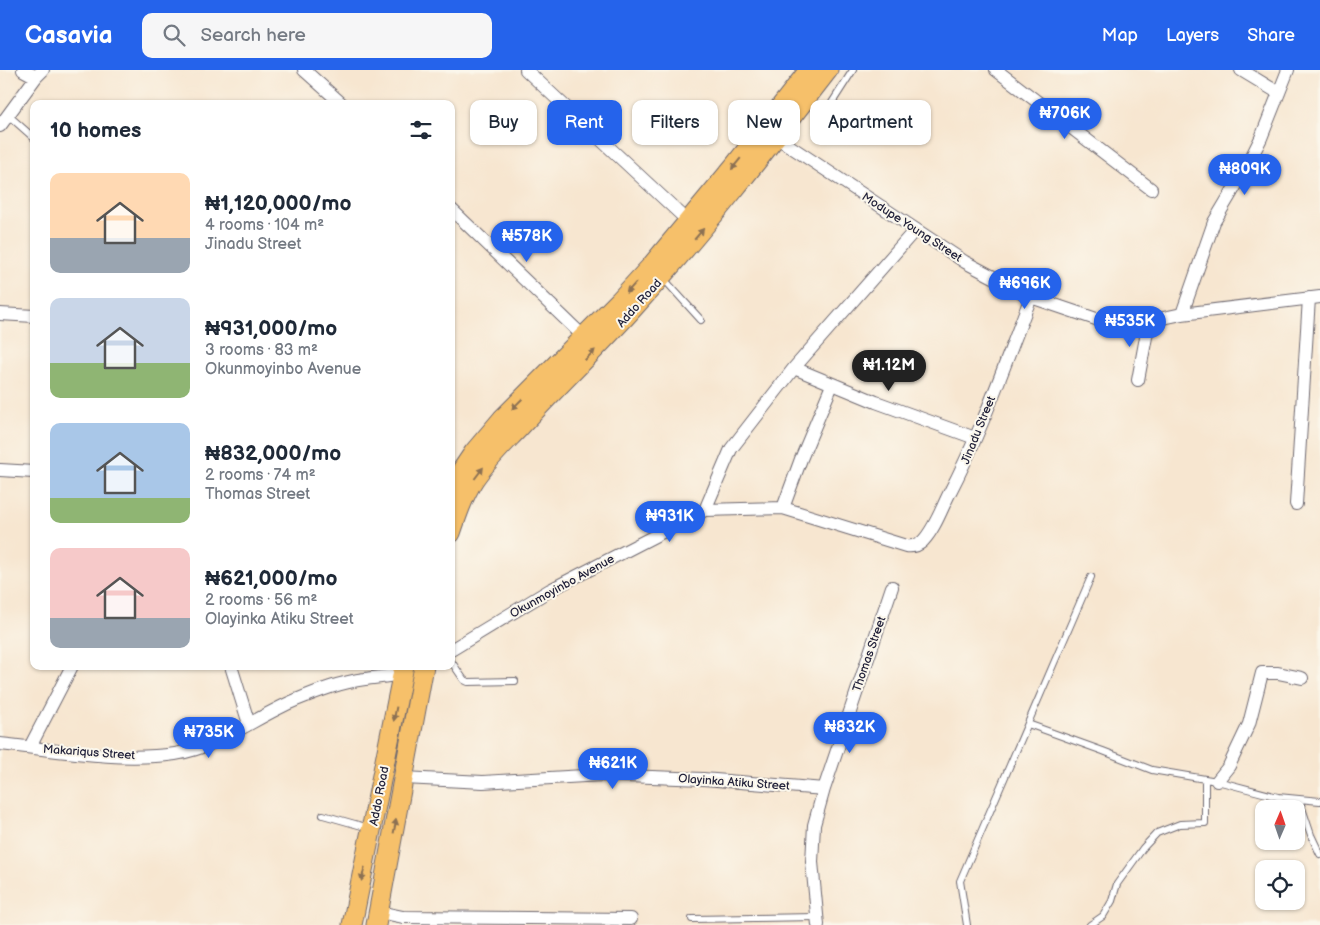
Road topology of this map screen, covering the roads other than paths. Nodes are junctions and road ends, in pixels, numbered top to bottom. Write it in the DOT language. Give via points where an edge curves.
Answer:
graph roads {
  1 [pos="23,70"];
  2 [pos="304,70"];
  3 [pos="526,70"];
  4 [pos="809,70"];
  5 [pos="828,70"];
  6 [pos="853,70"];
  7 [pos="996,70"];
  8 [pos="1241,70"];
  9 [pos="1288,70"];
  10 [pos="40,73"];
  11 [pos="1279,93"];
  12 [pos="338,100"];
  13 [pos="834,100"];
  14 [pos="800,106"];
  15 [pos="8,115"];
  16 [pos="0,126"];
  17 [pos="30,134"];
  18 [pos="770,145"];
  19 [pos="788,145"];
  20 [pos="1150,189"];
  21 [pos="455,212"];
  22 [pos="688,221"];
  23 [pos="915,230"];
  24 [pos="662,277"];
  25 [pos="1031,297"];
  26 [pos="1314,298"];
  27 [pos="0,314"];
  28 [pos="1182,314"];
  29 [pos="30,316"];
  30 [pos="701,320"];
  31 [pos="1148,322"];
  32 [pos="584,337"];
  33 [pos="794,368"];
  34 [pos="1138,380"];
  35 [pos="832,384"];
  36 [pos="975,438"];
  37 [pos="0,470"];
  38 [pos="30,472"];
  39 [pos="455,480"];
  40 [pos="1296,504"];
  41 [pos="783,508"];
  42 [pos="705,510"];
  43 [pos="455,522"];
  44 [pos="906,546"];
  45 [pos="1091,577"];
  46 [pos="892,587"];
  47 [pos="455,648"];
  48 [pos="455,667"];
  49 [pos="70,670"];
  50 [pos="232,670"];
  51 [pos="403,670"];
  52 [pos="423,670"];
  53 [pos="1302,678"];
  54 [pos="515,681"];
  55 [pos="249,724"];
  56 [pos="1028,724"];
  57 [pos="0,744"];
  58 [pos="30,747"];
  59 [pos="404,778"];
  60 [pos="1211,780"];
  61 [pos="824,789"];
  62 [pos="1299,799"];
  63 [pos="1320,802"];
  64 [pos="322,815"];
  65 [pos="372,829"];
  66 [pos="1320,854"];
  67 [pos="378,918"];
  68 [pos="692,918"];
  69 [pos="631,919"];
  70 [pos="403,921"];
  71 [pos="817,921"];
  72 [pos="352,925"];
  73 [pos="967,925"];
  74 [pos="1090,925"];
  1 -- 10 [label="street"];
  2 -- 12 [label="street"];
  3 -- 22 [label="street"];
  4 -- 22 [label="main road, Addo Road, one-way"];
  5 -- 14 [label="main road, Addo Road"];
  6 -- 13 [label="lane"];
  7 -- 20 [label="street"];
  8 -- 11 [label="street"];
  9 -- 11 [label="street"];
  10 -- 15 [label="street"];
  11 -- 28 [label="street" via="1245,170 1214,222"];
  15 -- 16 [label="street"];
  15 -- 17 [label="lane"];
  24 -- 18 [label="main road, Addo Road, one-way"];
  19 -- 23 [label="street, Modupe Young Street"];
  21 -- 32 [label="street"];
  22 -- 32 [label="main road, Addo Road, one-way"];
  23 -- 25 [label="street, Modupe Young Street" via="965,262"];
  23 -- 33 [label="street"];
  24 -- 30 [label="lane"];
  43 -- 24 [label="main road, Addo Road, one-way" via="474,481 489,460"];
  25 -- 31 [label="street, Modupe Young Street" via="1117,324"];
  25 -- 36 [label="street, Jinadu Street"];
  26 -- 28 [label="street, Modupe Young Street"];
  26 -- 40 [label="street"];
  27 -- 29 [label="street"];
  28 -- 31 [label="street, Modupe Young Street"];
  31 -- 34 [label="street"];
  32 -- 39 [label="main road, Addo Road, one-way" via="502,419"];
  33 -- 35 [label="street"];
  33 -- 42 [label="street" via="731,449"];
  35 -- 36 [label="street"];
  35 -- 41 [label="street"];
  36 -- 44 [label="street, Jinadu Street" via="932,527 918,545"];
  37 -- 38 [label="street"];
  41 -- 42 [label="street, Okunmoyinbo Avenue"];
  41 -- 44 [label="street, Okunmoyinbo Avenue"];
  42 -- 47 [label="street, Okunmoyinbo Avenue" via="550,590"];
  45 -- 56 [label="lane"];
  46 -- 61 [label="street, Thomas Street"];
  48 -- 54 [label="lane" via="468,682"];
  49 -- 58 [label="street"];
  50 -- 55 [label="street"];
  51 -- 55 [label="street, Makariqus Street" via="388,677 344,683 272,710"];
  51 -- 65 [label="main road, Addo Road, one-way"];
  52 -- 59 [label="main road, Addo Road"];
  53 -- 60 [label="street" via="1262,673 1249,724 1229,766"];
  55 -- 58 [label="street, Makariqus Street" via="200,748 160,755 100,755"];
  56 -- 60 [label="lane" via="1152,770"];
  56 -- 73 [label="lane" via="960,881"];
  57 -- 58 [label="street, Makariqus Street"];
  59 -- 61 [label="street, Olayinka Atiku Street" via="483,782 601,775"];
  67 -- 59 [label="main road, Addo Road, one-way"];
  60 -- 62 [label="lane"];
  60 -- 74 [label="lane" via="1205,824 1180,824 1157,834 1117,884 1103,916"];
  61 -- 71 [label="street, Thomas Street" via="814,825 812,862"];
  62 -- 63 [label="lane"];
  62 -- 66 [label="lane" via="1310,835"];
  64 -- 65 [label="lane"];
  65 -- 72 [label="main road, Addo Road, one-way"];
  67 -- 70 [label="street"];
  68 -- 71 [label="lane"];
  69 -- 70 [label="street"];
}
